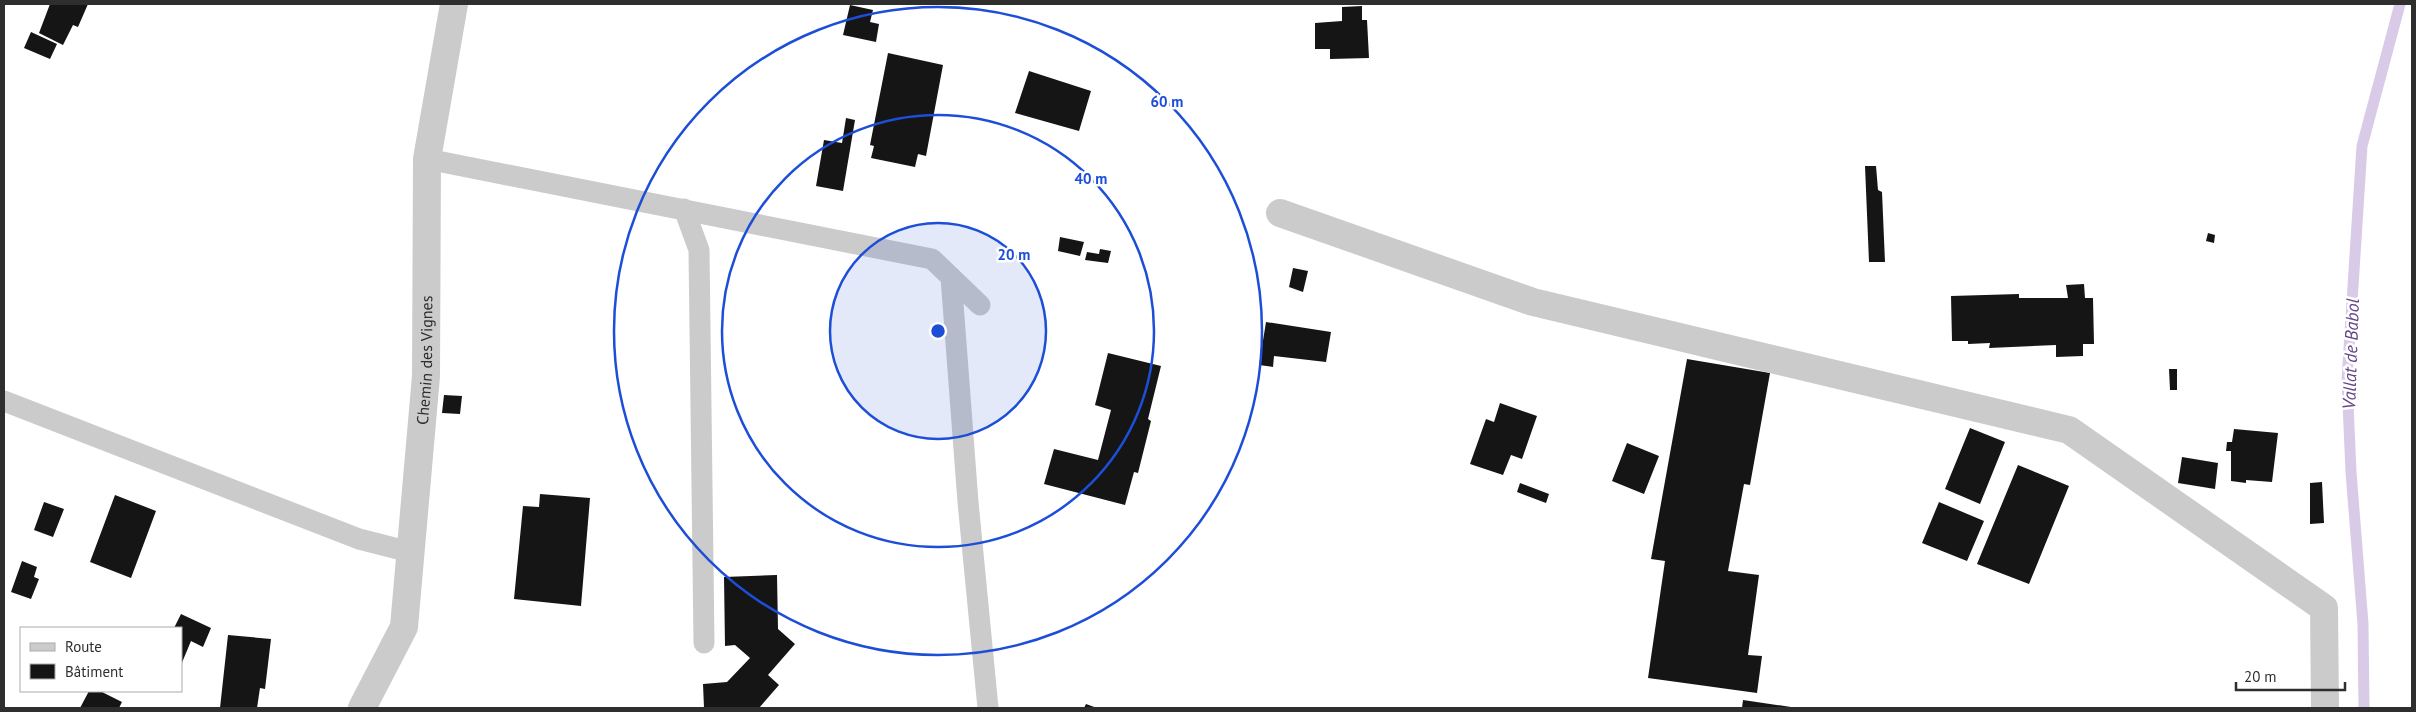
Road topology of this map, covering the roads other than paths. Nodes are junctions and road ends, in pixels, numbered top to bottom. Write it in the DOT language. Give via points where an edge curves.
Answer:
graph roads {
  1 [pos="454,4"];
  2 [pos="428,159"];
  3 [pos="684,209"];
  4 [pos="1280,213"];
  5 [pos="951,277"];
  6 [pos="980,305"];
  7 [pos="4,401"];
  8 [pos="410,552"];
  9 [pos="704,643"];
  10 [pos="362,708"];
  11 [pos="988,708"];
  12 [pos="2325,708"];
  1 -- 2 [label="street, Chemin des Vignes"];
  2 -- 3 [label="lane"];
  2 -- 8 [label="street, Chemin des Vignes" via="426,376"];
  3 -- 5 [label="lane" via="932,259"];
  3 -- 9 [label="lane" via="699,250"];
  4 -- 12 [label="street" via="1533,302 2068,430 2324,608"];
  5 -- 6 [label="lane"];
  5 -- 11 [label="lane"];
  7 -- 8 [label="lane" via="359,539"];
  8 -- 10 [label="street, Chemin des Vignes" via="404,627"];
}
